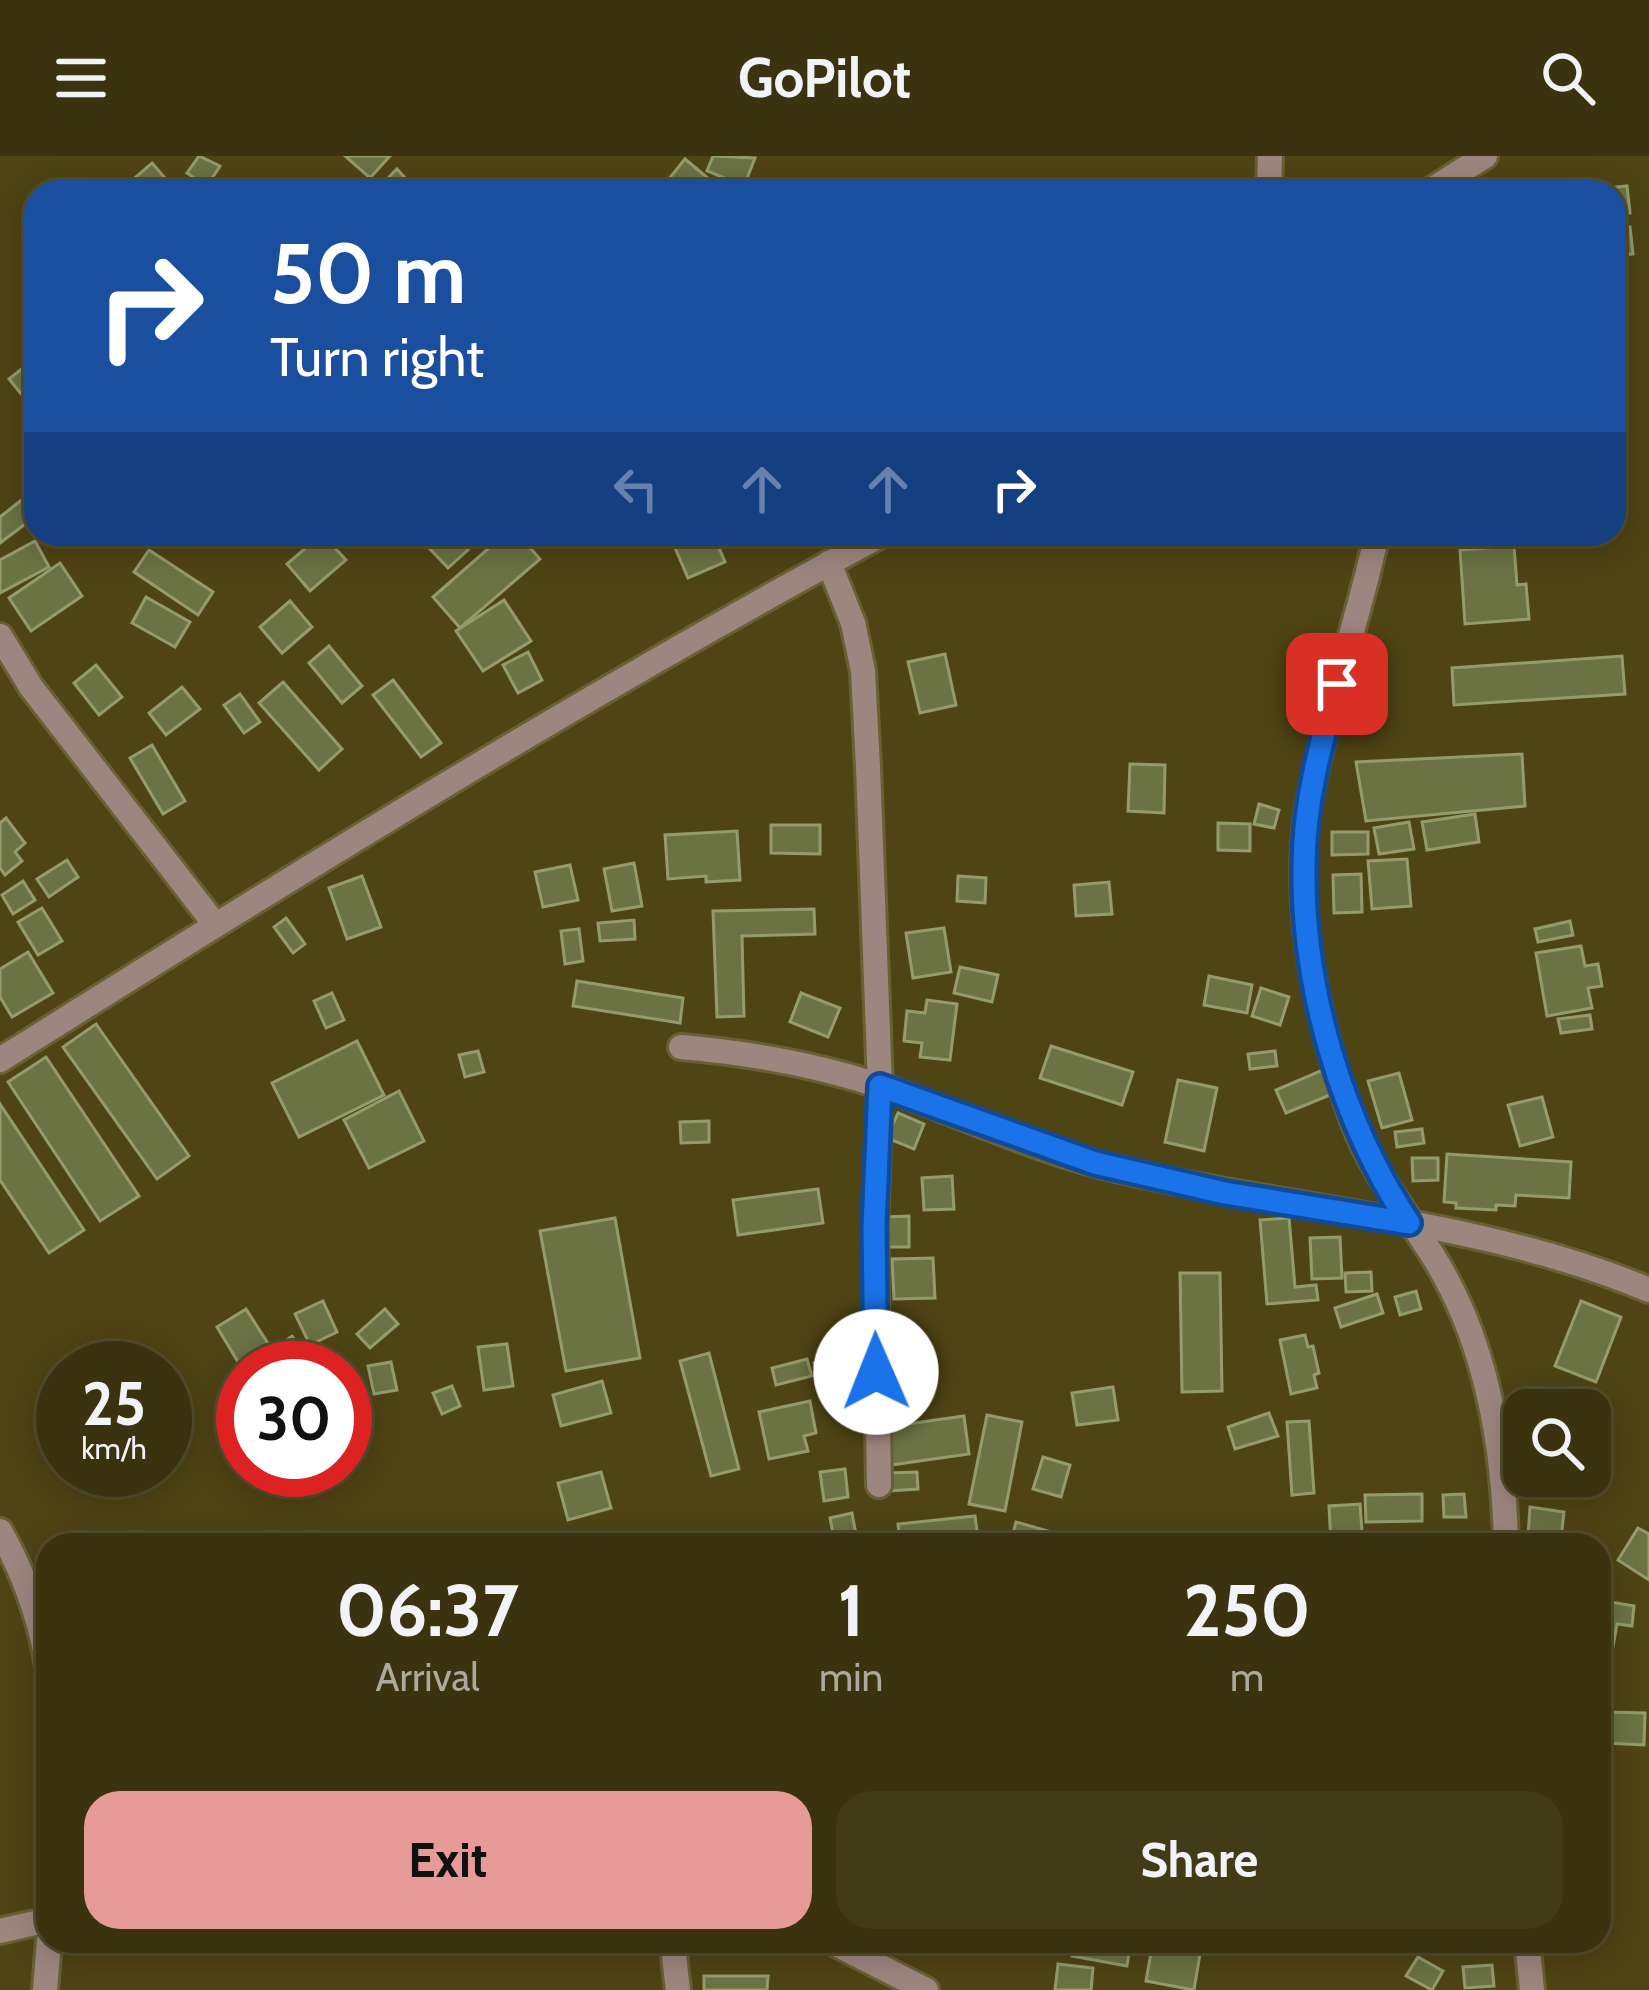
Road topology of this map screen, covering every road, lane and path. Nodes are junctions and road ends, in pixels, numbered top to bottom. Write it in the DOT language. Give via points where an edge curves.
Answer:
graph roads {
  1 [pos="1485,156"];
  2 [pos="1447,180"];
  3 [pos="861,546"];
  4 [pos="1374,546"];
  5 [pos="829,563"];
  6 [pos="0,636"];
  7 [pos="214,923"];
  8 [pos="681,1047"];
  9 [pos="0,1060"];
  10 [pos="880,1086"];
  11 [pos="1409,1223"];
  12 [pos="1649,1290"];
  13 [pos="879,1485"];
  14 [pos="0,1531"];
  15 [pos="1506,1533"];
  16 [pos="36,1607"];
  17 [pos="36,1923"];
  18 [pos="0,1931"];
  19 [pos="48,1953"];
  20 [pos="676,1953"];
  21 [pos="854,1953"];
  22 [pos="1529,1953"];
  23 [pos="45,1990"];
  24 [pos="678,1990"];
  25 [pos="926,1990"];
  26 [pos="1532,1990"];
  1 -- 2 [label="street"];
  3 -- 5 [label="street"];
  4 -- 11 [label="street" via="1308,812 1305,906 1330,1050 1354,1124"];
  5 -- 7 [label="street" via="668,650"];
  5 -- 10 [label="street" via="863,671"];
  6 -- 7 [label="street"];
  7 -- 9 [label="street"];
  8 -- 10 [label="street"];
  10 -- 11 [label="street" via="1095,1163"];
  10 -- 13 [label="street"];
  11 -- 12 [label="street" via="1559,1256"];
  11 -- 15 [label="street" via="1476,1349 1504,1478"];
  14 -- 16 [label="street"];
  17 -- 18 [label="street"];
  19 -- 23 [label="street"];
  20 -- 24 [label="street"];
  21 -- 25 [label="street"];
  22 -- 26 [label="street"];
}
